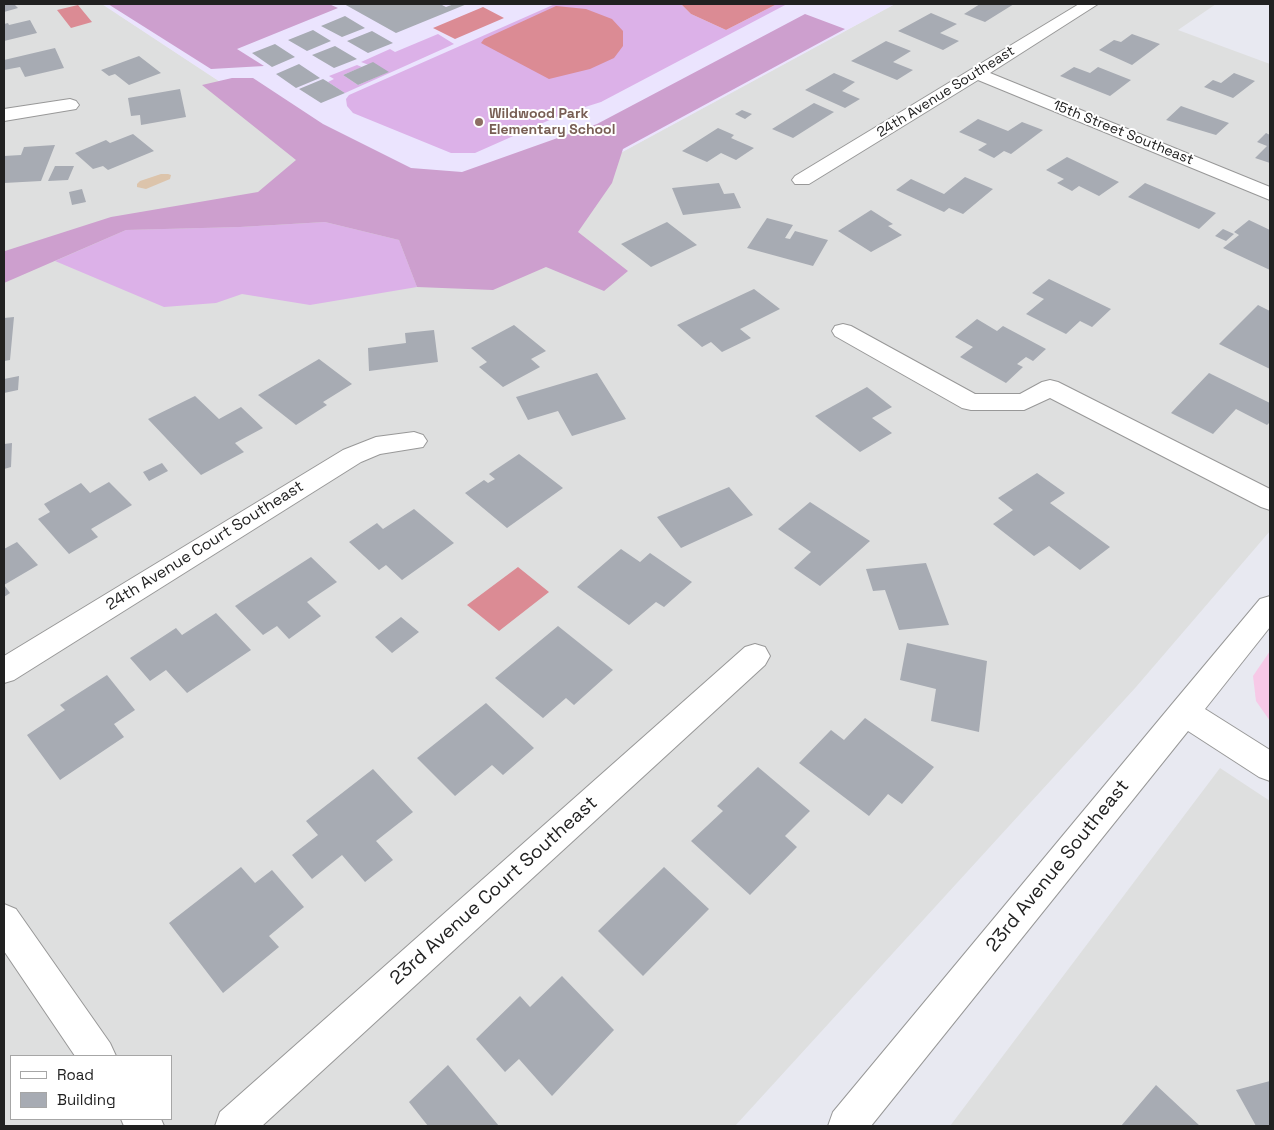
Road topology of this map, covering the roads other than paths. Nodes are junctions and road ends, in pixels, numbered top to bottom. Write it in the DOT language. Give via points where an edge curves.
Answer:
graph roads {
  1 [pos="1090,4"];
  2 [pos="976,73"];
  3 [pos="70,106"];
  4 [pos="4,115"];
  5 [pos="802,180"];
  6 [pos="1270,194"];
  7 [pos="843,331"];
  8 [pos="414,442"];
  9 [pos="1270,500"];
  10 [pos="1270,607"];
  11 [pos="754,656"];
  12 [pos="4,671"];
  13 [pos="1184,712"];
  14 [pos="1270,767"];
  15 [pos="4,921"];
  16 [pos="96,1055"];
  17 [pos="234,1126"];
  18 [pos="847,1126"];
  1 -- 2 [label="street, 24th Avenue Southeast"];
  2 -- 5 [label="street, 24th Avenue Southeast"];
  2 -- 6 [label="street, 15th Street Southeast"];
  3 -- 4 [label="street"];
  7 -- 9 [label="street" via="971,402 1024,402 1050,388"];
  8 -- 12 [label="street, 24th Avenue Court Southeast" via="376,446 352,456"];
  10 -- 13 [label="street, 23rd Avenue Southeast"];
  11 -- 17 [label="street, 23rd Avenue Court Southeast"];
  13 -- 14 [label="street"];
  13 -- 18 [label="street, 23rd Avenue Southeast"];
  15 -- 16 [label="street"];
}
